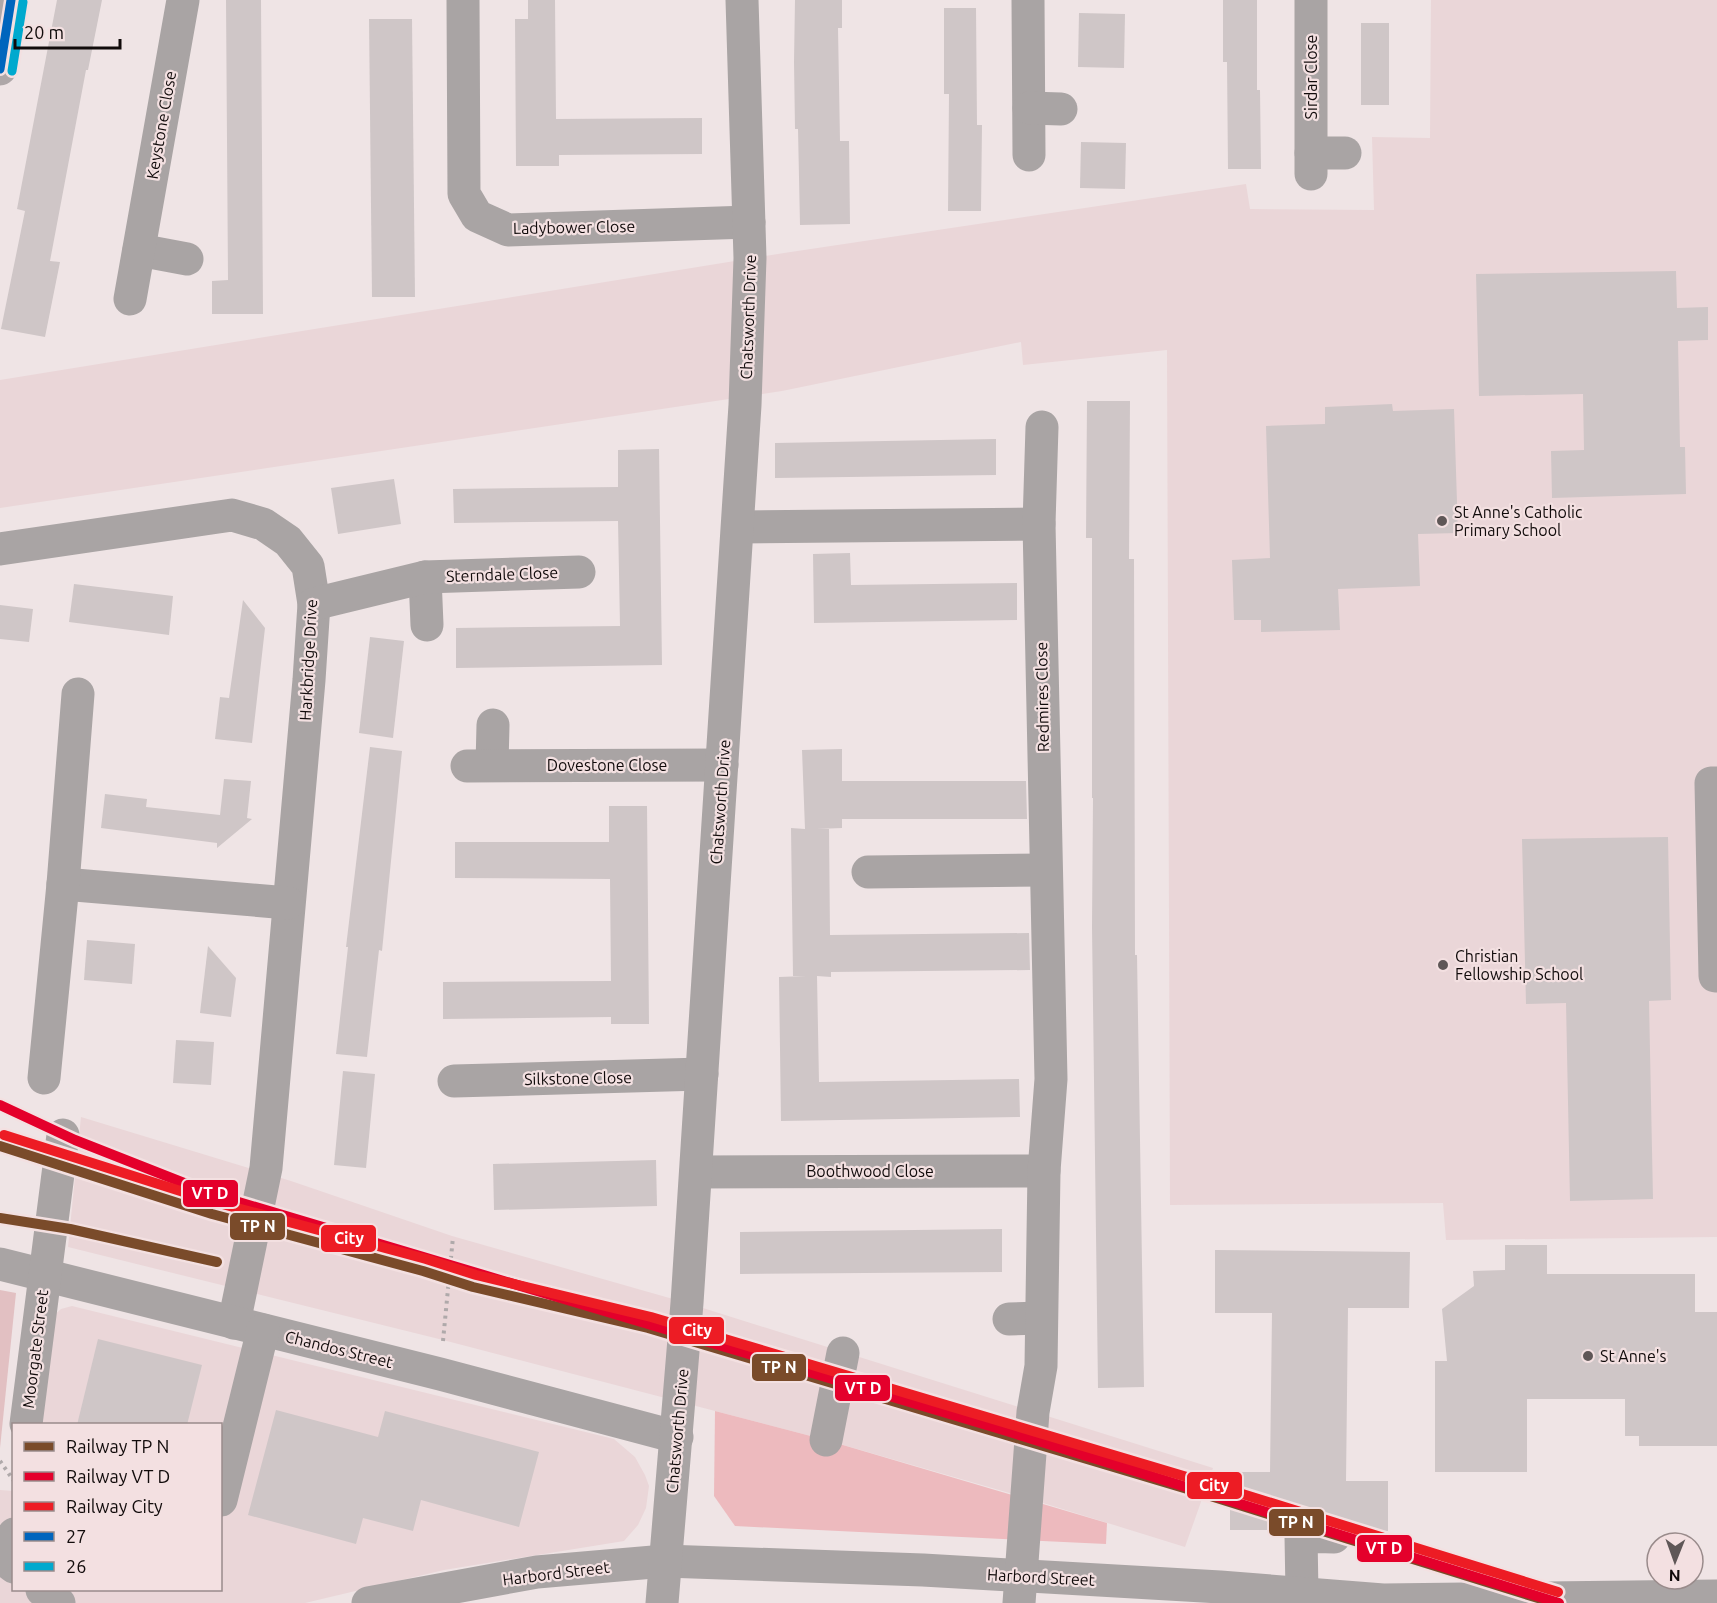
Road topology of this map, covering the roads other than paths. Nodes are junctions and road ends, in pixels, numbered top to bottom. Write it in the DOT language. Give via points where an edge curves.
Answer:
graph roads {
  1 [pos="11,0"];
  2 [pos="183,0"];
  3 [pos="463,0"];
  4 [pos="742,0"];
  5 [pos="1028,0"];
  6 [pos="1311,0"];
  7 [pos="0,69"];
  8 [pos="1029,108"];
  9 [pos="1061,109"];
  10 [pos="1345,153"];
  11 [pos="1029,155"];
  12 [pos="749,222"];
  13 [pos="139,250"];
  14 [pos="187,259"];
  15 [pos="130,298"];
  16 [pos="1042,427"];
  17 [pos="1039,524"];
  18 [pos="738,527"];
  19 [pos="0,549"];
  20 [pos="579,572"];
  21 [pos="425,577"];
  22 [pos="314,604"];
  23 [pos="427,625"];
  24 [pos="78,694"];
  25 [pos="493,725"];
  26 [pos="722,765"];
  27 [pos="1717,783"];
  28 [pos="1045,870"];
  29 [pos="868,872"];
  30 [pos="63,884"];
  31 [pos="288,903"];
  32 [pos="1716,976"];
  33 [pos="702,1074"];
  34 [pos="44,1077"];
  35 [pos="454,1081"];
  36 [pos="63,1135"];
  37 [pos="1044,1171"];
  38 [pos="696,1172"];
  39 [pos="0,1264"];
  40 [pos="44,1274"];
  41 [pos="1041,1318"];
  42 [pos="1009,1319"];
  43 [pos="248,1327"];
  44 [pos="843,1353"];
  45 [pos="26,1423"];
  46 [pos="677,1437"];
  47 [pos="826,1440"];
  48 [pos="222,1494"];
  49 [pos="1334,1537"];
  50 [pos="12,1549"];
  51 [pos="665,1561"];
  52 [pos="12,1566"];
  53 [pos="1020,1590"];
  54 [pos="43,1591"];
  55 [pos="1302,1593"];
  56 [pos="1220,1595"];
  57 [pos="1717,1596"];
  58 [pos="59,1603"];
  59 [pos="368,1603"];
  60 [pos="662,1603"];
  1 -- 7 [label="main road"];
  2 -- 13 [label="street, Keystone Close"];
  3 -- 12 [label="street, Ladybower Close" via="464,194 477,216 508,230"];
  4 -- 12 [label="street, Chatsworth Drive"];
  5 -- 8 [label="street"];
  6 -- 10 [label="street, Sirdar Close" via="1311,164"];
  8 -- 9 [label="street"];
  8 -- 11 [label="street"];
  12 -- 18 [label="street, Chatsworth Drive"];
  13 -- 14 [label="street"];
  13 -- 15 [label="street, Keystone Close"];
  16 -- 17 [label="street, Redmires Close"];
  17 -- 18 [label="street"];
  17 -- 28 [label="street, Redmires Close"];
  18 -- 26 [label="street, Chatsworth Drive"];
  19 -- 22 [label="street, Harkbridge Drive" via="232,516 263,524 288,541 308,566"];
  20 -- 21 [label="street, Sterndale Close"];
  21 -- 22 [label="street, Sterndale Close"];
  21 -- 23 [label="street, Sterndale Close"];
  22 -- 31 [label="street, Harkbridge Drive"];
  24 -- 30 [label="street"];
  25 -- 26 [label="street, Dovestone Close" via="480,766"];
  26 -- 33 [label="street, Chatsworth Drive"];
  27 -- 32 [label="street" via="1711,783"];
  28 -- 29 [label="street"];
  28 -- 37 [label="street, Redmires Close" via="1051,1079"];
  30 -- 31 [label="street"];
  30 -- 34 [label="street"];
  31 -- 43 [label="street, Harkbridge Drive" via="265,1173 241,1290"];
  33 -- 35 [label="street, Silkstone Close"];
  33 -- 38 [label="street, Chatsworth Drive"];
  36 -- 40 [label="street, Moorgate Street"];
  37 -- 38 [label="street, Boothwood Close"];
  37 -- 41 [label="street"];
  38 -- 46 [label="street, Chatsworth Drive"];
  39 -- 40 [label="street, Chandos Street"];
  40 -- 43 [label="street, Chandos Street"];
  40 -- 45 [label="street, Moorgate Street"];
  41 -- 42 [label="street"];
  41 -- 53 [label="street" via="1041,1366 1033,1412"];
  43 -- 46 [label="street, Chandos Street"];
  43 -- 48 [label="street, Harkbridge Drive"];
  44 -- 47 [label="street"];
  46 -- 51 [label="street, Chatsworth Drive"];
  49 -- 55 [label="street" via="1289,1536"];
  50 -- 52 [label="street"];
  51 -- 53 [label="street, Harbord Street" via="923,1570"];
  51 -- 59 [label="street, Harbord Street" via="537,1572"];
  51 -- 60 [label="street, Chatsworth Drive"];
  53 -- 56 [label="street, Harbord Street"];
  54 -- 58 [label="street"];
  55 -- 56 [label="street, Harbord Street"];
  55 -- 57 [label="street, Harbord Street" via="1383,1600"];
}
